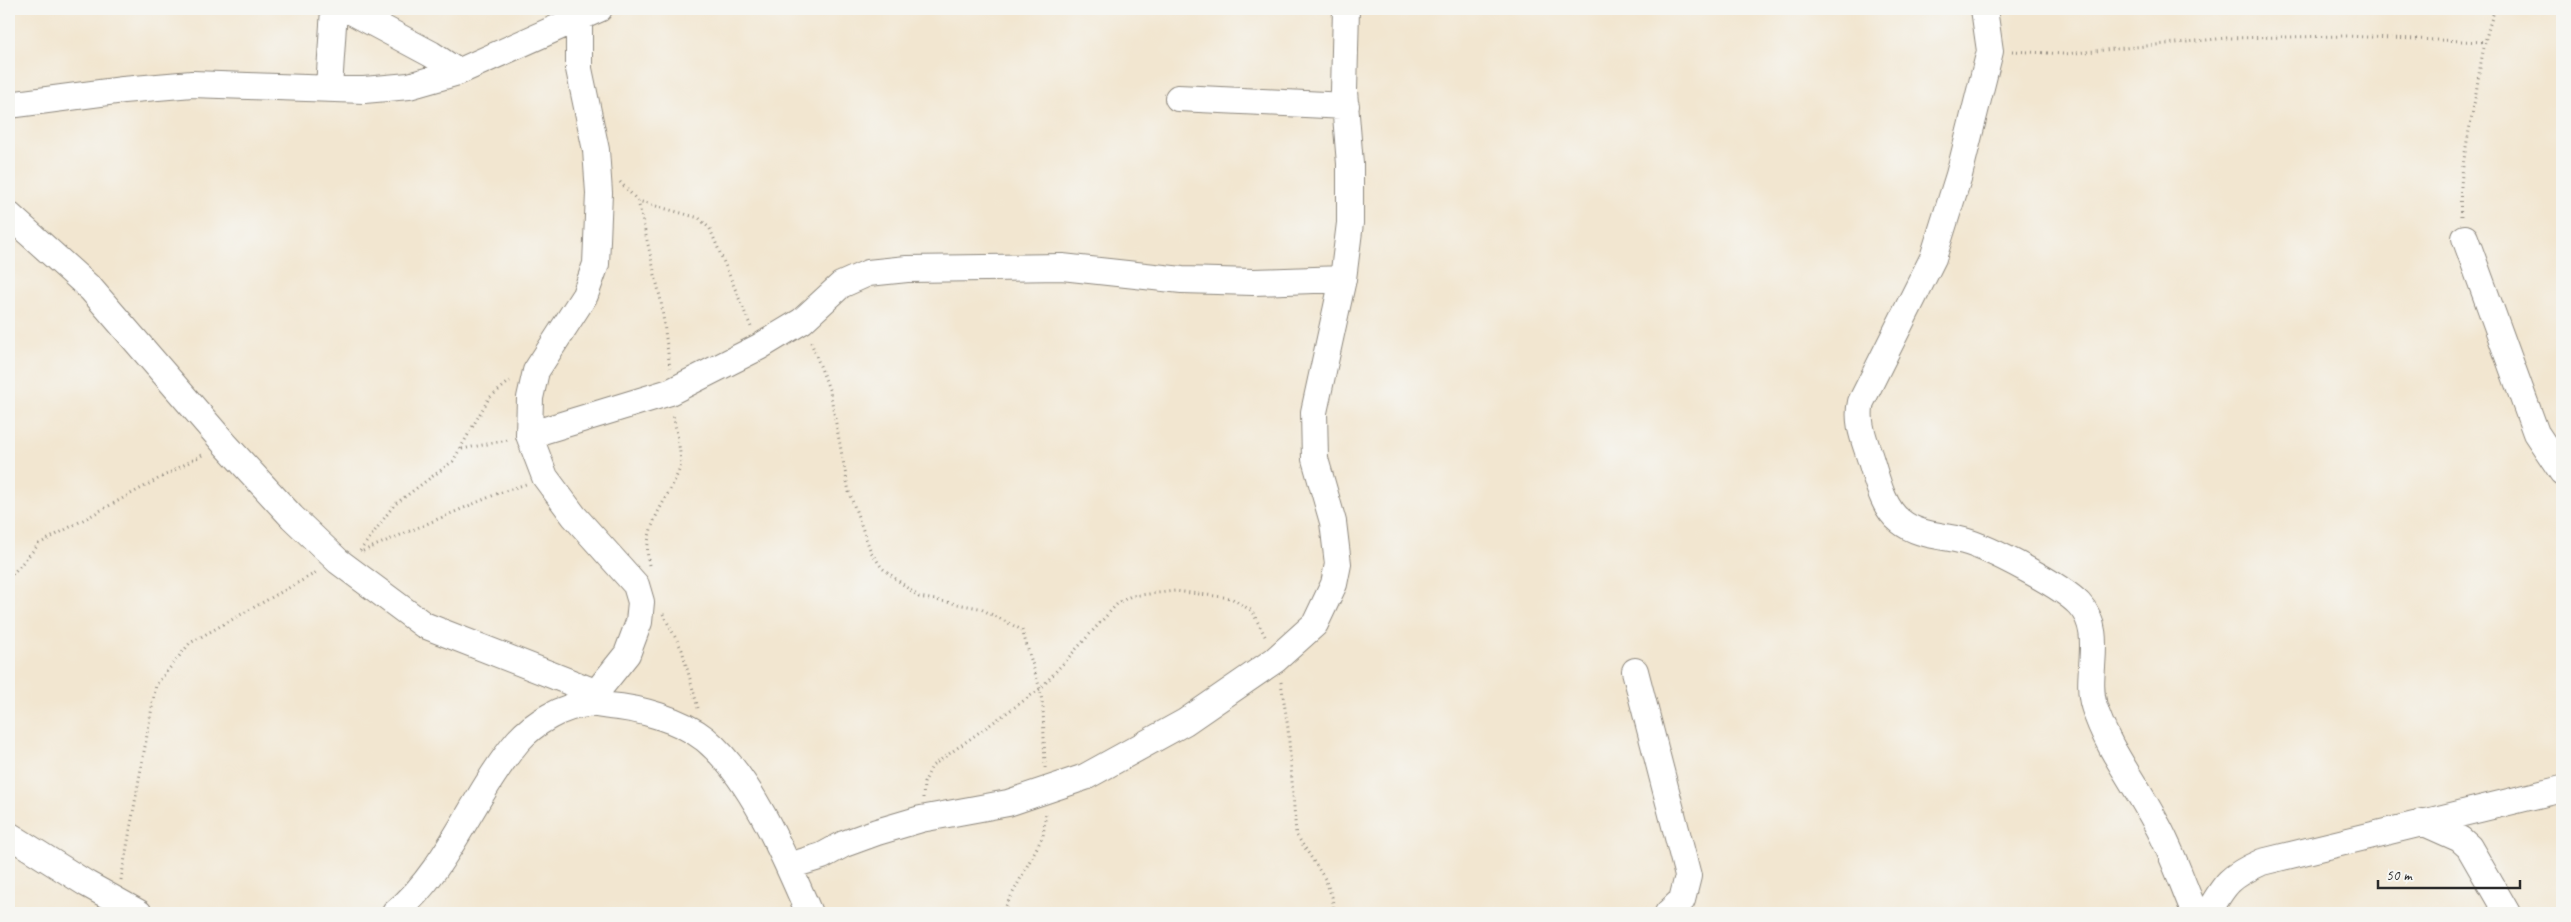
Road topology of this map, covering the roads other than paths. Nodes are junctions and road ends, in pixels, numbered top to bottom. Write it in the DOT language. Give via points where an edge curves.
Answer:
graph roads {
  1 [pos="334,9"];
  2 [pos="347,9"];
  3 [pos="1346,9"];
  4 [pos="1984,9"];
  5 [pos="589,14"];
  6 [pos="458,72"];
  7 [pos="329,88"];
  8 [pos="1178,98"];
  9 [pos="9,105"];
  10 [pos="1346,106"];
  11 [pos="9,215"];
  12 [pos="2465,238"];
  13 [pos="1343,279"];
  14 [pos="529,435"];
  15 [pos="2562,472"];
  16 [pos="1635,671"];
  17 [pos="591,698"];
  18 [pos="2562,788"];
  19 [pos="2422,822"];
  20 [pos="9,835"];
  21 [pos="788,866"];
  22 [pos="128,908"];
  23 [pos="395,913"];
  24 [pos="810,913"];
  25 [pos="1668,913"];
  26 [pos="2195,913"];
  27 [pos="2208,913"];
  28 [pos="2507,913"];
  1 -- 7 [label="street"];
  2 -- 6 [label="street"];
  3 -- 10 [label="street"];
  4 -- 26 [label="street" via="1990,51 1933,258 1861,402 1860,425 1878,483 1890,512 1900,522 1913,530 1981,547 2062,590 2081,606 2090,622 2094,640 2090,684 2098,719 2158,825"];
  5 -- 6 [label="street"];
  5 -- 14 [label="street" via="579,69 596,150 599,193 596,264 584,295 536,371 530,398"];
  6 -- 7 [label="street" via="409,86 364,90"];
  7 -- 9 [label="street" via="192,84"];
  8 -- 10 [label="street"];
  10 -- 13 [label="street" via="1350,223"];
  11 -- 17 [label="street" via="91,289 224,443 292,517 338,561 424,625"];
  12 -- 15 [label="street" via="2536,433"];
  13 -- 14 [label="street" via="1182,280 1062,267 868,272 841,285 802,321 759,347 670,392"];
  13 -- 21 [label="street" via="1314,412 1315,458 1333,522 1338,564 1334,584 1315,624 1275,660 1185,722 1085,777 1008,803 921,818"];
  14 -- 17 [label="street" via="545,477 574,516 636,585 641,602 639,622 626,654"];
  16 -- 25 [label="street" via="1688,876 1682,900"];
  17 -- 21 [label="street" via="664,717 704,738 732,766"];
  17 -- 23 [label="street" via="540,722 519,740 492,775 423,884"];
  18 -- 19 [label="street"];
  19 -- 27 [label="street" via="2262,862 2238,872 2222,888"];
  19 -- 28 [label="street" via="2470,847"];
  20 -- 22 [label="street"];
  21 -- 24 [label="street"];
}
